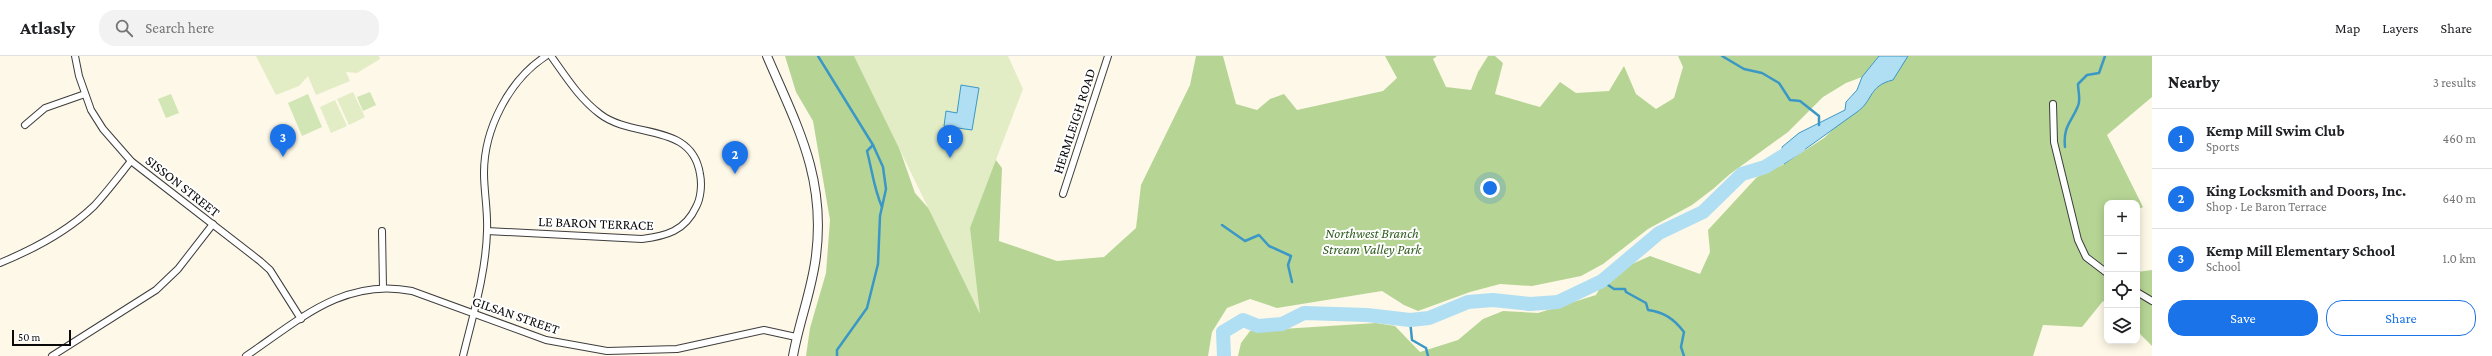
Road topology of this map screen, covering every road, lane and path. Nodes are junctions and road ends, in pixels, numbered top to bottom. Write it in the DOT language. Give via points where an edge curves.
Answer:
graph roads {
  1 [pos="75,56"];
  2 [pos="546,56"];
  3 [pos="551,56"];
  4 [pos="767,56"];
  5 [pos="1108,56"];
  6 [pos="85,94"];
  7 [pos="2053,104"];
  8 [pos="25,125"];
  9 [pos="131,162"];
  10 [pos="1063,194"];
  11 [pos="213,224"];
  12 [pos="382,231"];
  13 [pos="487,231"];
  14 [pos="0,263"];
  15 [pos="2105,272"];
  16 [pos="382,288"];
  17 [pos="2140,294"];
  18 [pos="2152,301"];
  19 [pos="474,314"];
  20 [pos="302,318"];
  21 [pos="796,337"];
  22 [pos="52,356"];
  23 [pos="246,356"];
  24 [pos="463,356"];
  25 [pos="793,356"];
  1 -- 6 [label="street, SISSON STREET"];
  2 -- 13 [label="street" via="520,79 493,124 484,166"];
  3 -- 13 [label="street, LE BARON TERRACE" via="578,94 600,114 630,128 665,134 686,146 694,155 699,168 701,180 698,204 683,225 664,236 642,239"];
  4 -- 21 [label="street" via="799,130 815,178 819,202 817,255"];
  5 -- 10 [label="street, HERMLEIGH ROAD"];
  6 -- 8 [label="street" via="45,108"];
  6 -- 9 [label="street, SISSON STREET" via="103,129"];
  7 -- 15 [label="street" via="2054,142 2078,240 2086,257"];
  9 -- 11 [label="street, SISSON STREET"];
  9 -- 14 [label="street" via="94,206 70,225 46,241"];
  11 -- 20 [label="street, SISSON STREET" via="270,270"];
  11 -- 22 [label="street" via="178,269 156,290"];
  12 -- 16 [label="street"];
  13 -- 19 [label="street"];
  16 -- 19 [label="street, GILSAN STREET" via="412,291"];
  16 -- 20 [label="street, GILSAN STREET" via="342,295 322,304"];
  17 -- 18 [label="street"];
  19 -- 21 [label="street, GILSAN STREET" via="546,340 607,351 677,349 764,330"];
  19 -- 24 [label="street"];
  20 -- 23 [label="street, GILSAN STREET"];
  21 -- 25 [label="street"];
}
